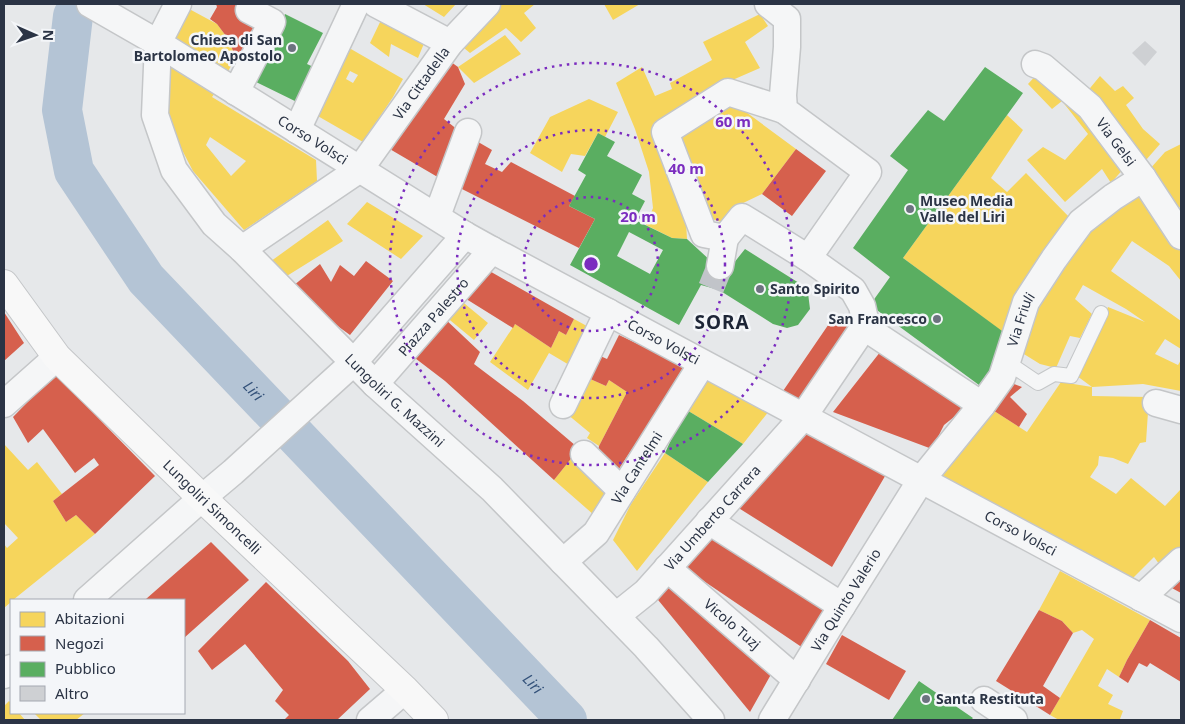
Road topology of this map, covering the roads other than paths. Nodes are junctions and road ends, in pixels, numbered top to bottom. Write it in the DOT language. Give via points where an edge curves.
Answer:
graph roads {
  1 [pos="90,4"];
  2 [pos="178,4"];
  3 [pos="253,4"];
  4 [pos="356,4"];
  5 [pos="376,4"];
  6 [pos="487,4"];
  7 [pos="768,4"];
  8 [pos="151,39"];
  9 [pos="450,43"];
  10 [pos="1035,64"];
  11 [pos="236,92"];
  12 [pos="784,110"];
  13 [pos="297,130"];
  14 [pos="468,132"];
  15 [pos="360,170"];
  16 [pos="1143,178"];
  17 [pos="437,216"];
  18 [pos="465,235"];
  19 [pos="1181,236"];
  20 [pos="725,238"];
  21 [pos="242,249"];
  22 [pos="492,250"];
  23 [pos="808,258"];
  24 [pos="720,266"];
  25 [pos="4,284"];
  26 [pos="608,312"];
  27 [pos="1101,313"];
  28 [pos="864,327"];
  29 [pos="57,357"];
  30 [pos="353,362"];
  31 [pos="1007,362"];
  32 [pos="702,364"];
  33 [pos="375,384"];
  34 [pos="1156,403"];
  35 [pos="4,404"];
  36 [pos="982,404"];
  37 [pos="563,406"];
  38 [pos="1181,410"];
  39 [pos="803,417"];
  40 [pos="584,454"];
  41 [pos="921,480"];
  42 [pos="622,491"];
  43 [pos="202,498"];
  44 [pos="709,522"];
  45 [pos="1181,561"];
  46 [pos="563,562"];
  47 [pos="667,568"];
  48 [pos="1141,598"];
  49 [pos="88,599"];
  50 [pos="842,606"];
  51 [pos="616,616"];
  52 [pos="1181,620"];
  53 [pos="797,680"];
  54 [pos="405,690"];
  55 [pos="986,709"];
  56 [pos="370,720"];
  57 [pos="434,720"];
  58 [pos="711,720"];
  59 [pos="772,720"];
  60 [pos="1014,720"];
  1 -- 8 [label="street, Corso Volsci"];
  2 -- 8 [label="street"];
  3 -- 11 [label="street" via="250,10 272,22"];
  4 -- 13 [label="street"];
  5 -- 9 [label="street"];
  6 -- 9 [label="street, Via Cittadella"];
  7 -- 12 [label="street" via="788,19"];
  8 -- 11 [label="street, Corso Volsci"];
  8 -- 21 [label="street, Lungoliri G. Mazzini" via="156,115 174,170 214,224"];
  9 -- 15 [label="street, Via Cittadella"];
  10 -- 16 [label="street, Via Gelsi" via="1043,67 1090,108"];
  11 -- 13 [label="street, Corso Volsci"];
  12 -- 20 [label="street" via="728,92 665,132 704,234"];
  12 -- 23 [label="street" via="868,172"];
  13 -- 15 [label="street, Corso Volsci"];
  14 -- 17 [label="street"];
  15 -- 17 [label="street, Corso Volsci"];
  15 -- 21 [label="street"];
  16 -- 19 [label="street, Via Gelsi"];
  16 -- 31 [label="street, Via Friuli" via="1081,222 1026,302"];
  17 -- 18 [label="street, Corso Volsci"];
  18 -- 22 [label="street, Corso Volsci"];
  18 -- 30 [label="street"];
  20 -- 23 [label="street" via="742,217"];
  20 -- 24 [label="street"];
  21 -- 30 [label="street, Lungoliri G. Mazzini"];
  22 -- 26 [label="street, Corso Volsci"];
  22 -- 33 [label="street, Piazza Palestro"];
  23 -- 28 [label="street" via="854,290 862,306"];
  25 -- 29 [label="main road, Lungoliri Simoncelli"];
  26 -- 32 [label="street, Corso Volsci"];
  26 -- 37 [label="street"];
  27 -- 31 [label="lane" via="1070,376 1054,374 1038,383"];
  28 -- 36 [label="street"];
  28 -- 39 [label="street, Via Umberto Carrera"];
  29 -- 35 [label="street"];
  29 -- 43 [label="main road, Lungoliri Simoncelli"];
  30 -- 33 [label="street, Lungoliri G. Mazzini"];
  30 -- 43 [label="street"];
  31 -- 36 [label="street, Via Friuli" via="1002,377"];
  32 -- 39 [label="street, Corso Volsci"];
  32 -- 42 [label="street, Via Cantelmi"];
  33 -- 46 [label="street, Lungoliri G. Mazzini" via="492,489"];
  34 -- 38 [label="street"];
  36 -- 41 [label="street, Via Friuli"];
  39 -- 41 [label="street, Corso Volsci"];
  39 -- 44 [label="street, Via Umberto Carrera"];
  40 -- 42 [label="street"];
  41 -- 48 [label="street, Corso Volsci"];
  41 -- 50 [label="street, Via Quinto Valerio"];
  42 -- 46 [label="street, Via Cantelmi" via="596,532"];
  43 -- 49 [label="street"];
  43 -- 54 [label="main road, Lungoliri Simoncelli"];
  44 -- 47 [label="street, Via Umberto Carrera"];
  44 -- 50 [label="street"];
  45 -- 48 [label="street"];
  46 -- 51 [label="street, Lungoliri G. Mazzini"];
  47 -- 51 [label="street, Via Umberto Carrera" via="646,592"];
  47 -- 53 [label="street, Vicolo Tuzj"];
  48 -- 52 [label="street, Corso Volsci"];
  50 -- 53 [label="street, Via Quinto Valerio"];
  51 -- 58 [label="street, Lungoliri G. Mazzini"];
  53 -- 59 [label="street, Via Quinto Valerio"];
  54 -- 56 [label="street"];
  54 -- 57 [label="main road, Lungoliri Simoncelli"];
  55 -- 60 [label="street"];
}
